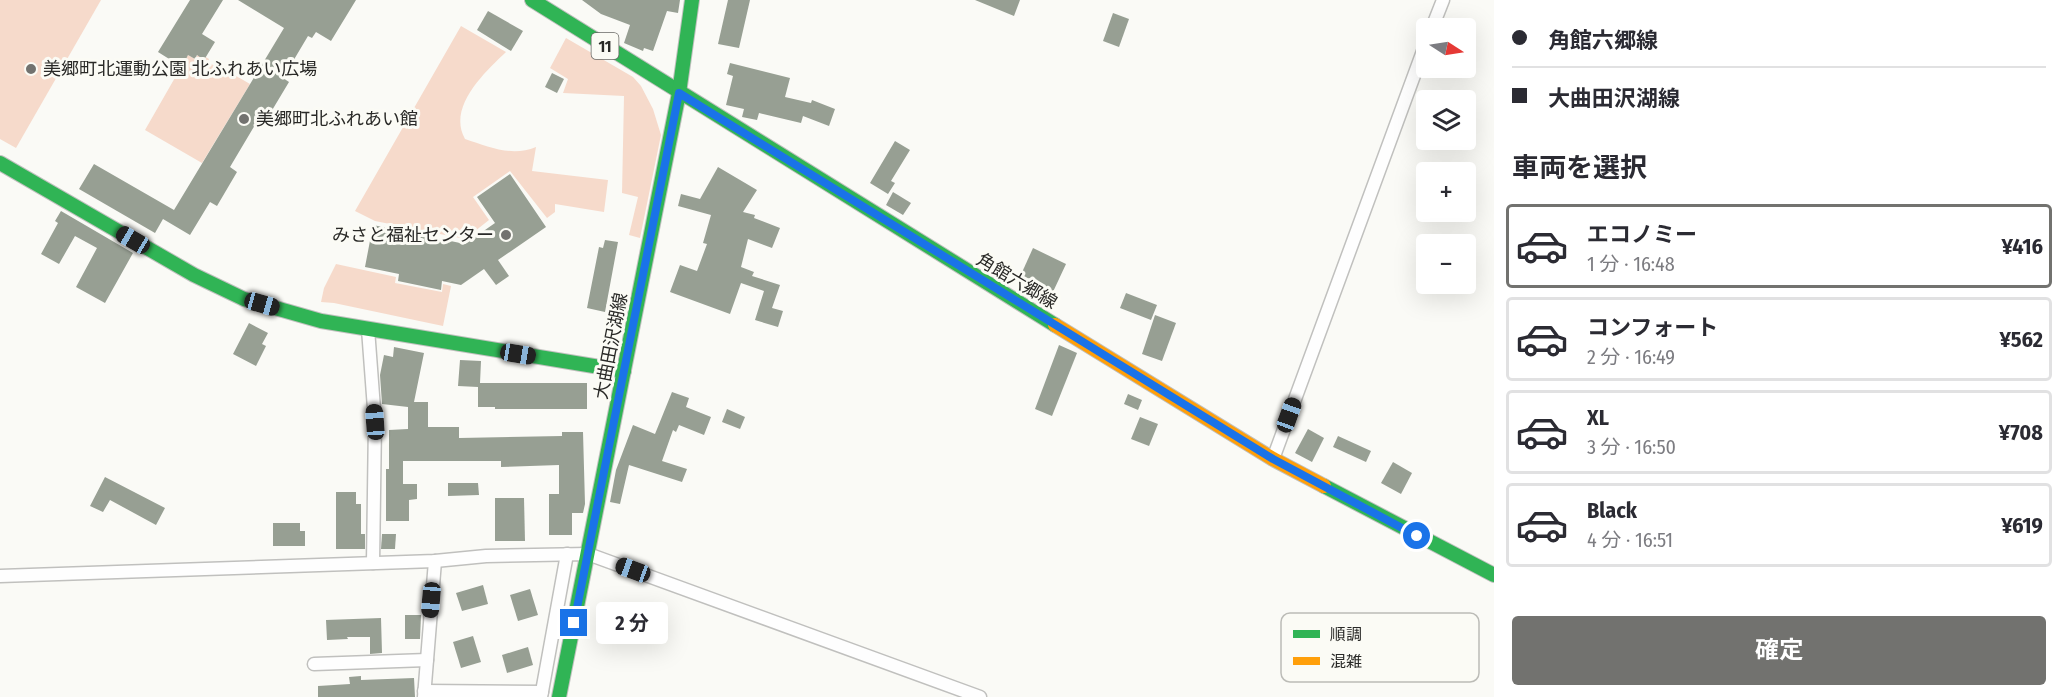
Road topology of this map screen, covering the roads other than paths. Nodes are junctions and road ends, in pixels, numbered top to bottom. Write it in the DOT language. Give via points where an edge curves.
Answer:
graph roads {
  1 [pos="532,0"];
  2 [pos="692,0"];
  3 [pos="1443,0"];
  4 [pos="1436,18"];
  5 [pos="1416,71"];
  6 [pos="679,93"];
  7 [pos="0,162"];
  8 [pos="368,329"];
  9 [pos="624,371"];
  10 [pos="1273,459"];
  11 [pos="567,554"];
  12 [pos="588,554"];
  13 [pos="435,561"];
  14 [pos="373,563"];
  15 [pos="1494,575"];
  16 [pos="0,576"];
  17 [pos="427,660"];
  18 [pos="314,663"];
  19 [pos="424,694"];
  20 [pos="542,694"];
  21 [pos="559,697"];
  22 [pos="980,697"];
  1 -- 6 [label="main road, 角館六郷線 / 11"];
  2 -- 6 [label="main road, 大曲田沢湖線"];
  3 -- 4 [label="street"];
  5 -- 10 [label="street"];
  6 -- 9 [label="main road, 大曲田沢湖線"];
  6 -- 10 [label="main road, 角館六郷線 / 11"];
  7 -- 8 [label="main road" via="194,275 244,299 321,321"];
  8 -- 9 [label="main road"];
  8 -- 14 [label="street" via="375,422"];
  9 -- 12 [label="main road, 大曲田沢湖線"];
  10 -- 15 [label="main road, 角館六郷線 / 11"];
  11 -- 12 [label="street"];
  11 -- 13 [label="street"];
  11 -- 20 [label="street"];
  12 -- 21 [label="main road, 大曲田沢湖線"];
  12 -- 22 [label="street"];
  13 -- 14 [label="street"];
  13 -- 17 [label="street"];
  14 -- 16 [label="street"];
  17 -- 18 [label="street"];
  17 -- 19 [label="street"];
  19 -- 20 [label="street"];
}
